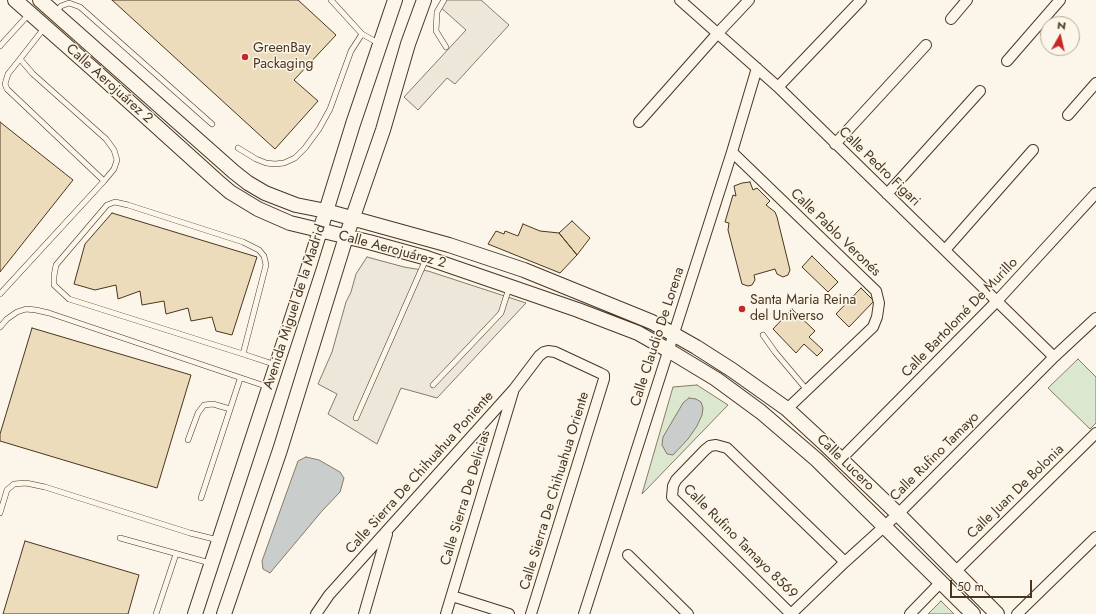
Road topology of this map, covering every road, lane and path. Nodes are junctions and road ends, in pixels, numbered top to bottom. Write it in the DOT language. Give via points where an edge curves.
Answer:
graph roads {
  1 [pos="331,0"];
  2 [pos="395,0"];
  3 [pos="424,0"];
  4 [pos="444,0"];
  5 [pos="680,0"];
  6 [pos="749,0"];
  7 [pos="861,0"];
  8 [pos="967,0"];
  9 [pos="1060,0"];
  10 [pos="27,5"];
  11 [pos="55,13"];
  12 [pos="951,19"];
  13 [pos="45,26"];
  14 [pos="362,34"];
  15 [pos="717,34"];
  16 [pos="381,44"];
  17 [pos="926,45"];
  18 [pos="0,46"];
  19 [pos="446,47"];
  20 [pos="20,58"];
  21 [pos="1007,61"];
  22 [pos="757,68"];
  23 [pos="1096,83"];
  24 [pos="778,87"];
  25 [pos="980,91"];
  26 [pos="1068,116"];
  27 [pos="639,122"];
  28 [pos="212,124"];
  29 [pos="835,144"];
  30 [pos="238,148"];
  31 [pos="1033,150"];
  32 [pos="732,152"];
  33 [pos="104,181"];
  34 [pos="1096,193"];
  35 [pos="887,194"];
  36 [pos="296,205"];
  37 [pos="326,211"];
  38 [pos="353,218"];
  39 [pos="290,223"];
  40 [pos="320,231"];
  41 [pos="346,237"];
  42 [pos="945,250"];
  43 [pos="427,258"];
  44 [pos="510,285"];
  45 [pos="0,294"];
  46 [pos="997,301"];
  47 [pos="1096,318"];
  48 [pos="0,327"];
  49 [pos="673,335"];
  50 [pos="763,335"];
  51 [pos="668,350"];
  52 [pos="243,354"];
  53 [pos="1054,358"];
  54 [pos="276,365"];
  55 [pos="604,375"];
  56 [pos="240,379"];
  57 [pos="433,385"];
  58 [pos="269,388"];
  59 [pos="514,389"];
  60 [pos="807,390"];
  61 [pos="230,409"];
  62 [pos="786,409"];
  63 [pos="356,418"];
  64 [pos="1096,433"];
  65 [pos="188,440"];
  66 [pos="841,459"];
  67 [pos="201,498"];
  68 [pos="0,513"];
  69 [pos="898,514"];
  70 [pos="885,526"];
  71 [pos="388,530"];
  72 [pos="1096,537"];
  73 [pos="120,538"];
  74 [pos="220,541"];
  75 [pos="176,554"];
  76 [pos="628,555"];
  77 [pos="845,562"];
  78 [pos="212,564"];
  79 [pos="955,572"];
  80 [pos="941,582"];
  81 [pos="452,596"];
  82 [pos="156,614"];
  83 [pos="195,614"];
  84 [pos="224,614"];
  85 [pos="316,614"];
  86 [pos="364,614"];
  87 [pos="446,614"];
  88 [pos="509,614"];
  89 [pos="531,614"];
  90 [pos="584,614"];
  91 [pos="688,614"];
  92 [pos="791,614"];
  93 [pos="910,614"];
  94 [pos="973,614"];
  95 [pos="997,614"];
  96 [pos="1017,614"];
  1 -- 14 [label="lane"];
  2 -- 16 [label="street, Avenida Miguel de la Madrid"];
  3 -- 38 [label="street, Avenida Miguel de la Madrid"];
  4 -- 19 [label="lane" via="437,12 436,31"];
  5 -- 15 [label="street, Calle Pedro Figari"];
  6 -- 15 [label="street"];
  7 -- 24 [label="street"];
  8 -- 12 [label="street"];
  9 -- 21 [label="street"];
  10 -- 11 [label="street, Calle Aerojuárez 2"];
  10 -- 13 [label="street, Calle Aerojuárez 2"];
  10 -- 18 [label="lane"];
  11 -- 28 [label="lane" via="61,6 69,3 80,7"];
  11 -- 36 [label="street, Calle Aerojuárez 2" via="248,184"];
  13 -- 20 [label="lane"];
  13 -- 39 [label="street, Calle Aerojuárez 2" via="216,180 243,200"];
  14 -- 16 [label="lane"];
  14 -- 30 [label="lane" via="351,51 330,109 319,129 295,158 284,163 266,163"];
  15 -- 22 [label="street, Calle Pedro Figari"];
  15 -- 27 [label="street"];
  16 -- 37 [label="street, Avenida Miguel de la Madrid"];
  17 -- 29 [label="street"];
  20 -- 33 [label="lane" via="33,74 111,145 116,155 116,164"];
  20 -- 33 [label="lane" via="8,74 5,84 7,89"];
  22 -- 24 [label="street, Calle Pedro Figari"];
  22 -- 32 [label="street, Calle Claudio De Lorena"];
  23 -- 26 [label="street"];
  24 -- 29 [label="street, Calle Pedro Figari"];
  25 -- 35 [label="street"];
  29 -- 35 [label="street, Calle Pedro Figari"];
  31 -- 42 [label="street"];
  32 -- 49 [label="street, Calle Claudio De Lorena"];
  32 -- 60 [label="street, Calle Pablo Veronés" via="876,291 879,310 872,327"];
  33 -- 45 [label="lane"];
  34 -- 46 [label="street, Calle Bartolomé De Murillo"];
  35 -- 42 [label="street, Calle Pedro Figari"];
  36 -- 37 [label="street, Calle Aerojuárez 2"];
  36 -- 39 [label="street"];
  37 -- 38 [label="street, Calle Aerojuárez 2"];
  37 -- 40 [label="street, Avenida Miguel de la Madrid"];
  38 -- 41 [label="street, Avenida Miguel de la Madrid"];
  38 -- 49 [label="street, Calle Aerojuárez 2" via="524,270 652,322"];
  39 -- 40 [label="street, Calle Aerojuárez 2"];
  40 -- 41 [label="street, Calle Aerojuárez 2"];
  40 -- 54 [label="street, Avenida Miguel de la Madrid"];
  41 -- 43 [label="street, Calle Aerojuárez 2"];
  41 -- 84 [label="street, Avenida Miguel de la Madrid" via="280,450"];
  42 -- 46 [label="street, Calle Pedro Figari"];
  43 -- 44 [label="street, Calle Aerojuárez 2"];
  43 -- 63 [label="lane"];
  44 -- 51 [label="street, Calle Aerojuárez 2" via="638,333"];
  44 -- 57 [label="lane" via="500,313"];
  46 -- 53 [label="street, Calle Pedro Figari"];
  46 -- 66 [label="street, Calle Bartolomé De Murillo"];
  47 -- 53 [label="street, Calle Rufino Tamayo"];
  48 -- 56 [label="lane" via="7,318 17,312 26,309 36,310"];
  49 -- 51 [label="street, Calle Claudio De Lorena"];
  49 -- 62 [label="street, Calle Lucero" via="732,370"];
  50 -- 60 [label="lane"];
  51 -- 70 [label="street, Calle Lucero" via="716,379 760,412 817,460"];
  51 -- 90 [label="street, Calle Claudio De Lorena"];
  52 -- 52 [label="lane" via="69,299 54,285 56,265 107,205 115,202 128,204 259,250 266,265"];
  52 -- 54 [label="lane"];
  53 -- 69 [label="street, Calle Rufino Tamayo"];
  54 -- 58 [label="street, Avenida Miguel de la Madrid"];
  55 -- 59 [label="street, Calle Sierra De Chihuahua Poniente" via="548,351 534,362"];
  55 -- 89 [label="street, Calle Sierra De Chihuahua Oriente" via="601,393"];
  56 -- 58 [label="lane"];
  56 -- 61 [label="lane"];
  58 -- 74 [label="street, Avenida Miguel de la Madrid"];
  59 -- 71 [label="street, Calle Sierra De Chihuahua Poniente"];
  59 -- 81 [label="street, Calle Sierra De Delicias"];
  60 -- 62 [label="street, Calle Pablo Veronés"];
  61 -- 65 [label="lane" via="213,404 204,405 198,413"];
  61 -- 67 [label="lane"];
  62 -- 66 [label="street, Calle Lucero"];
  64 -- 79 [label="street, Calle Juan De Bolonia"];
  66 -- 69 [label="street, Calle Lucero"];
  68 -- 74 [label="lane" via="7,490 14,484 26,483"];
  69 -- 70 [label="street, Calle Rufino Tamayo"];
  69 -- 79 [label="street, Calle Lucero"];
  70 -- 77 [label="street, Calle Rufino Tamayo"];
  70 -- 80 [label="street, Calle Lucero"];
  71 -- 85 [label="street, Calle Sierra De Chihuahua Poniente" via="329,595"];
  71 -- 86 [label="street"];
  72 -- 96 [label="street"];
  73 -- 75 [label="lane"];
  74 -- 78 [label="street, Avenida Miguel de la Madrid"];
  75 -- 78 [label="lane"];
  75 -- 82 [label="lane"];
  76 -- 91 [label="street"];
  77 -- 92 [label="street, Calle Rufino Tamayo"];
  77 -- 92 [label="street, Calle Rufino Tamayo 8569" via="727,448 716,445 704,450 676,480 672,497"];
  78 -- 83 [label="street, Avenida Miguel de la Madrid"];
  79 -- 95 [label="street, Calle Lucero"];
  80 -- 93 [label="street"];
  80 -- 94 [label="street, Calle Lucero"];
  81 -- 87 [label="street, Calle Sierra De Delicias"];
  81 -- 88 [label="street"];
}
